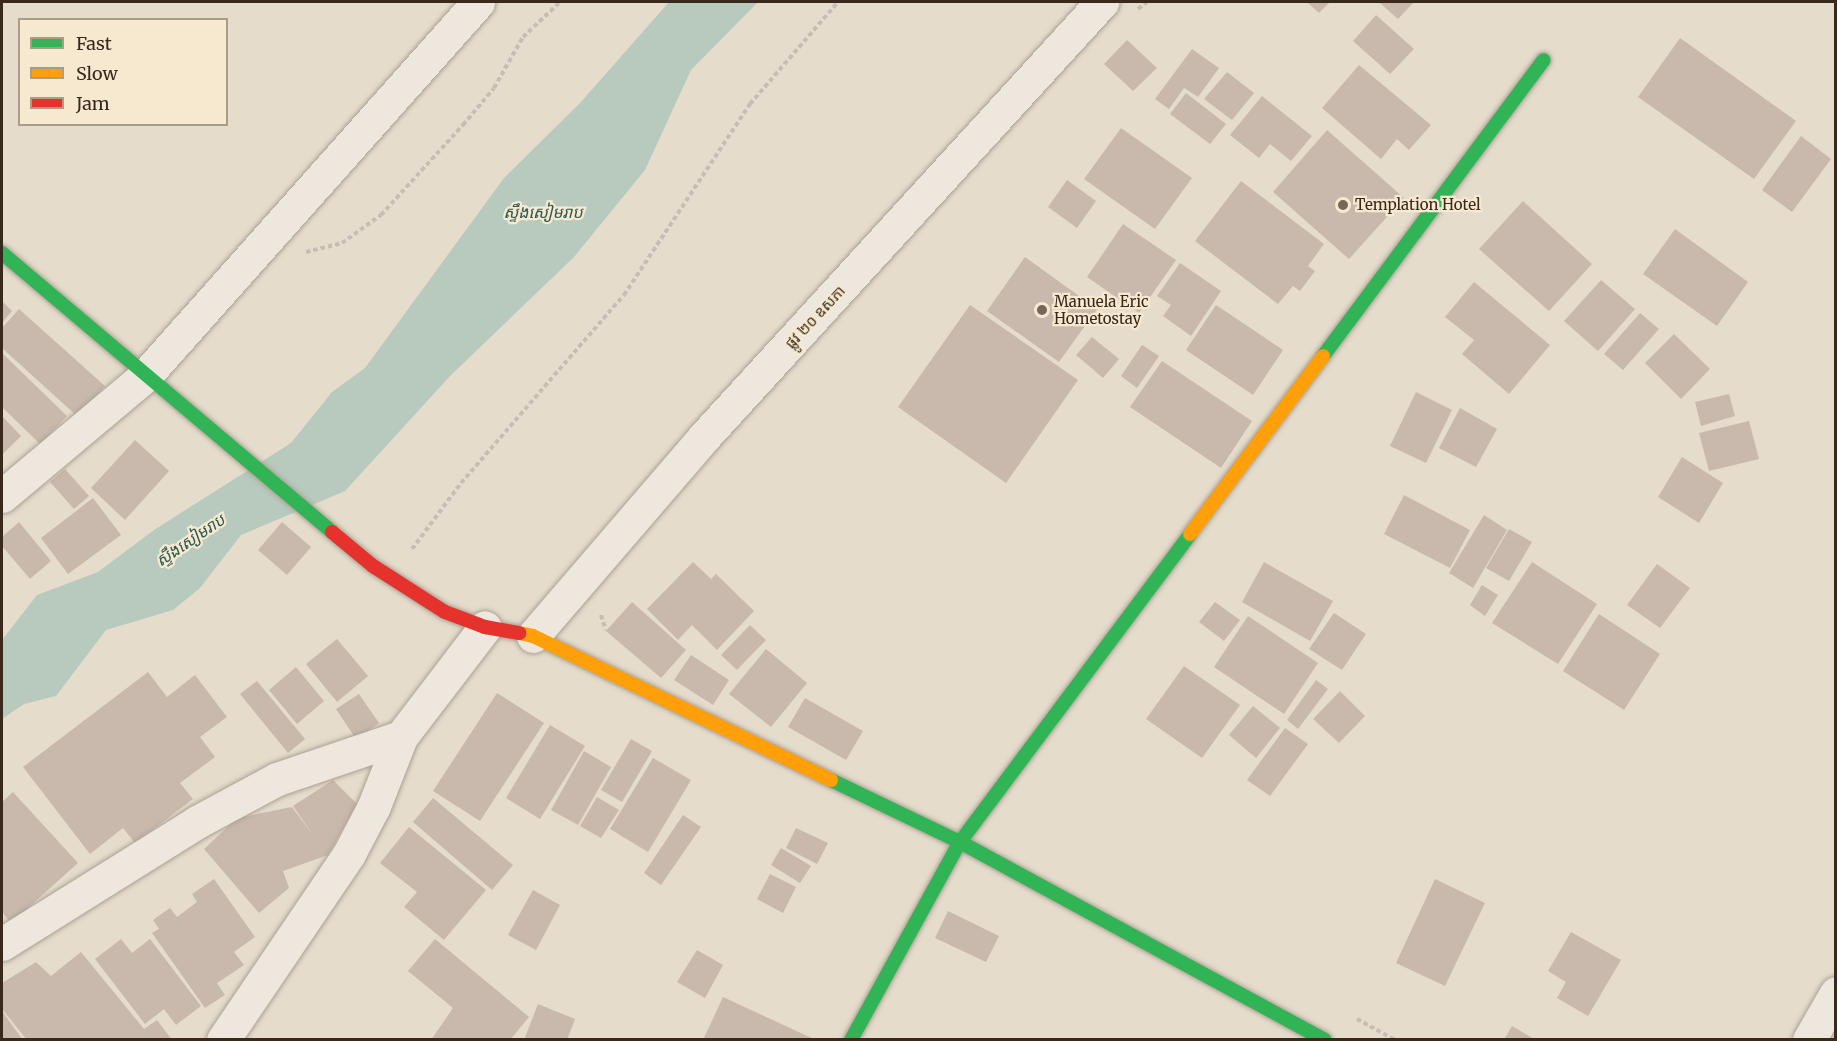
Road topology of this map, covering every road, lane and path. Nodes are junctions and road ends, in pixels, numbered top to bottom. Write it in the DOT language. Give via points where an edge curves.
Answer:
graph roads {
  1 [pos="478,2"];
  2 [pos="560,2"];
  3 [pos="838,2"];
  4 [pos="1102,2"];
  5 [pos="1147,2"];
  6 [pos="1130,18"];
  7 [pos="1544,60"];
  8 [pos="2,252"];
  9 [pos="296,254"];
  10 [pos="146,375"];
  11 [pos="2,496"];
  12 [pos="409,555"];
  13 [pos="604,604"];
  14 [pos="484,627"];
  15 [pos="607,635"];
  16 [pos="533,636"];
  17 [pos="401,737"];
  18 [pos="960,842"];
  19 [pos="2,944"];
  20 [pos="1836,993"];
  21 [pos="1353,1017"];
  22 [pos="223,1040"];
  23 [pos="851,1040"];
  24 [pos="1325,1040"];
  25 [pos="1395,1040"];
  26 [pos="1809,1040"];
  1 -- 10 [label="street"];
  2 -- 9 [label="path" via="523,38 494,88 381,215 342,243"];
  3 -- 12 [label="path" via="750,104 624,295 447,500"];
  4 -- 16 [label="street, ផ្លូវ ២០ ឧសភា" via="704,437"];
  5 -- 6 [label="path"];
  7 -- 18 [label="street"];
  8 -- 10 [label="street"];
  10 -- 11 [label="street"];
  10 -- 14 [label="street" via="373,566 445,612"];
  13 -- 15 [label="path" via="601,615"];
  14 -- 16 [label="street"];
  14 -- 17 [label="street"];
  16 -- 18 [label="street"];
  17 -- 19 [label="street" via="277,779 197,822"];
  17 -- 22 [label="street" via="350,854"];
  18 -- 23 [label="street"];
  18 -- 24 [label="street"];
  20 -- 26 [label="street"];
  21 -- 25 [label="path"];
}
